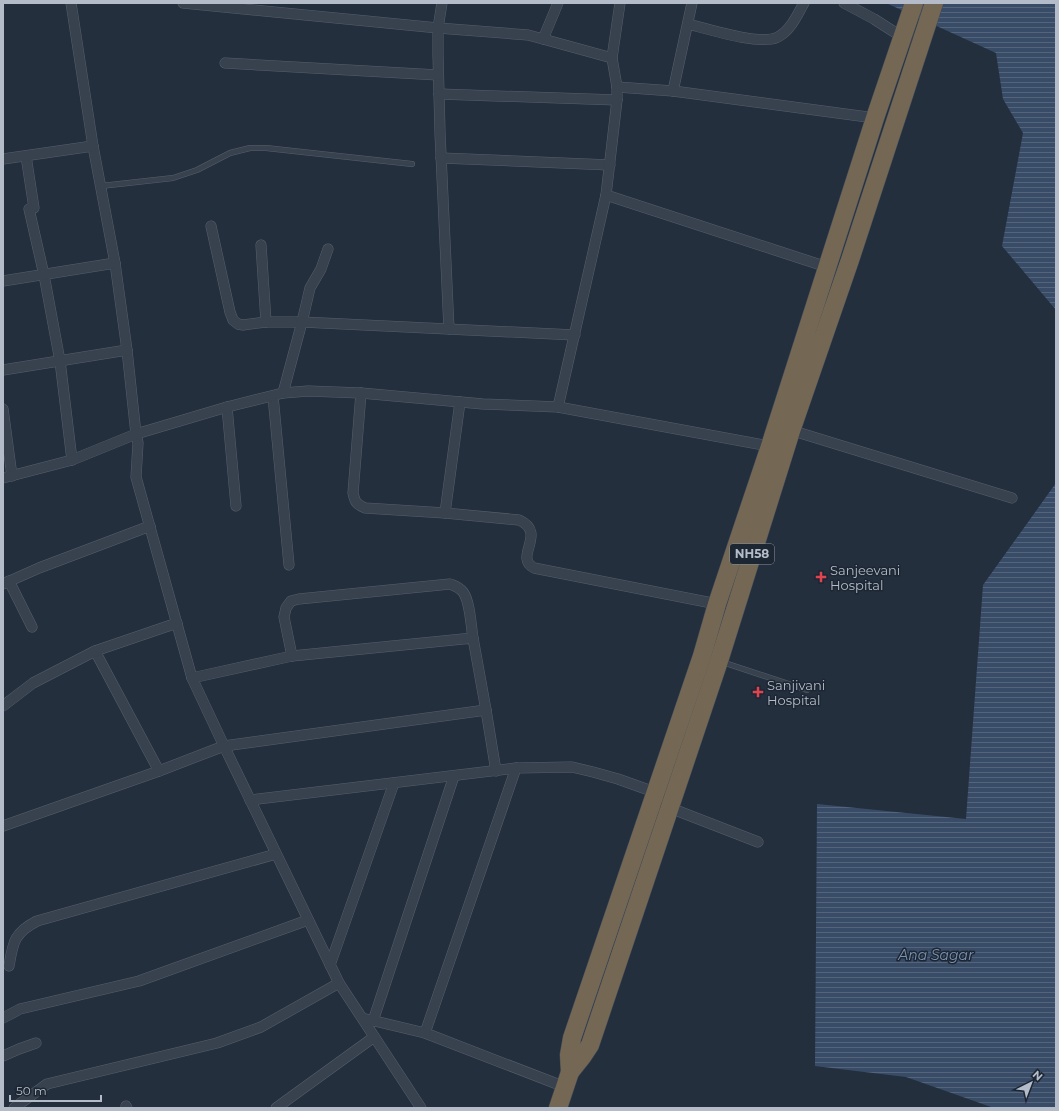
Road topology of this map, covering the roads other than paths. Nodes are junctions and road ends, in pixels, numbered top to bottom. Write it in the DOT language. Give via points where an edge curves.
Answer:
graph roads {
  1 [pos="71,3"];
  2 [pos="183,3"];
  3 [pos="442,3"];
  4 [pos="558,3"];
  5 [pos="620,3"];
  6 [pos="692,3"];
  7 [pos="804,3"];
  8 [pos="844,3"];
  9 [pos="914,3"];
  10 [pos="934,3"];
  11 [pos="688,24"];
  12 [pos="438,28"];
  13 [pos="904,31"];
  14 [pos="923,37"];
  15 [pos="543,39"];
  16 [pos="612,58"];
  17 [pos="225,63"];
  18 [pos="438,74"];
  19 [pos="617,88"];
  20 [pos="673,91"];
  21 [pos="439,94"];
  22 [pos="617,100"];
  23 [pos="875,118"];
  24 [pos="93,146"];
  25 [pos="26,156"];
  26 [pos="441,158"];
  27 [pos="3,159"];
  28 [pos="412,164"];
  29 [pos="610,165"];
  30 [pos="101,186"];
  31 [pos="606,195"];
  32 [pos="211,226"];
  33 [pos="261,245"];
  34 [pos="328,249"];
  35 [pos="115,263"];
  36 [pos="827,268"];
  37 [pos="44,275"];
  38 [pos="3,281"];
  39 [pos="266,322"];
  40 [pos="302,322"];
  41 [pos="449,329"];
  42 [pos="575,335"];
  43 [pos="126,350"];
  44 [pos="60,361"];
  45 [pos="3,370"];
  46 [pos="361,393"];
  47 [pos="278,394"];
  48 [pos="460,402"];
  49 [pos="227,407"];
  50 [pos="558,407"];
  51 [pos="3,409"];
  52 [pos="784,428"];
  53 [pos="136,434"];
  54 [pos="778,448"];
  55 [pos="72,460"];
  56 [pos="8,477"];
  57 [pos="1012,498"];
  58 [pos="236,506"];
  59 [pos="445,513"];
  60 [pos="150,526"];
  61 [pos="289,565"];
  62 [pos="6,582"];
  63 [pos="717,604"];
  64 [pos="177,623"];
  65 [pos="32,627"];
  66 [pos="473,638"];
  67 [pos="95,651"];
  68 [pos="292,656"];
  69 [pos="710,658"];
  70 [pos="192,678"];
  71 [pos="807,690"];
  72 [pos="3,706"];
  73 [pos="486,710"];
  74 [pos="224,746"];
  75 [pos="516,768"];
  76 [pos="159,771"];
  77 [pos="496,771"];
  78 [pos="454,776"];
  79 [pos="394,783"];
  80 [pos="654,796"];
  81 [pos="250,800"];
  82 [pos="672,803"];
  83 [pos="3,826"];
  84 [pos="758,842"];
  85 [pos="276,854"];
  86 [pos="308,920"];
  87 [pos="330,965"];
  88 [pos="10,966"];
  89 [pos="339,983"];
  90 [pos="3,1018"];
  91 [pos="362,1018"];
  92 [pos="373,1021"];
  93 [pos="425,1033"];
  94 [pos="374,1037"];
  95 [pos="36,1043"];
  96 [pos="3,1056"];
  97 [pos="567,1079"];
  98 [pos="14,1108"];
  99 [pos="276,1108"];
  100 [pos="421,1108"];
  101 [pos="558,1108"];
  1 -- 24 [label="street"];
  2 -- 12 [label="street"];
  3 -- 12 [label="street"];
  4 -- 15 [label="street"];
  5 -- 16 [label="street"];
  6 -- 11 [label="street"];
  7 -- 11 [label="street" via="793,23 778,37 769,40 752,39"];
  8 -- 13 [label="street"];
  9 -- 13 [label="highway, NH58"];
  10 -- 14 [label="highway, NH58"];
  11 -- 20 [label="street"];
  12 -- 15 [label="street" via="528,35"];
  12 -- 18 [label="street"];
  13 -- 14 [label="street"];
  13 -- 23 [label="highway, NH58"];
  14 -- 52 [label="highway, NH58" via="857,239"];
  15 -- 16 [label="street"];
  16 -- 19 [label="street"];
  17 -- 18 [label="street"];
  18 -- 21 [label="street"];
  19 -- 20 [label="street"];
  19 -- 22 [label="street"];
  20 -- 23 [label="street"];
  21 -- 22 [label="street"];
  21 -- 26 [label="street"];
  22 -- 29 [label="street"];
  23 -- 36 [label="highway, NH58"];
  24 -- 25 [label="street"];
  24 -- 30 [label="street"];
  25 -- 27 [label="street"];
  25 -- 37 [label="street" via="31,209"];
  26 -- 29 [label="street"];
  26 -- 41 [label="street"];
  28 -- 30 [label="lane" via="250,148 230,153 197,170 173,178"];
  29 -- 31 [label="street"];
  30 -- 35 [label="street"];
  31 -- 36 [label="street"];
  31 -- 42 [label="street"];
  32 -- 39 [label="street" via="233,320 242,325"];
  33 -- 39 [label="street"];
  34 -- 40 [label="street" via="310,288"];
  35 -- 37 [label="street"];
  35 -- 43 [label="street"];
  36 -- 52 [label="highway, NH58"];
  37 -- 38 [label="street"];
  37 -- 44 [label="street"];
  39 -- 40 [label="street"];
  40 -- 41 [label="street"];
  40 -- 47 [label="street"];
  41 -- 42 [label="street"];
  42 -- 50 [label="street"];
  43 -- 44 [label="street"];
  43 -- 53 [label="street"];
  44 -- 45 [label="street"];
  44 -- 55 [label="street"];
  46 -- 47 [label="street" via="308,391"];
  46 -- 48 [label="street"];
  46 -- 59 [label="street" via="353,493 355,502 365,508"];
  47 -- 49 [label="street"];
  47 -- 61 [label="street"];
  48 -- 50 [label="street"];
  48 -- 59 [label="street"];
  49 -- 53 [label="street"];
  49 -- 58 [label="street"];
  50 -- 54 [label="street"];
  51 -- 56 [label="street"];
  52 -- 54 [label="highway, NH58"];
  52 -- 57 [label="street"];
  53 -- 55 [label="street"];
  53 -- 60 [label="street" via="136,477"];
  54 -- 63 [label="highway, NH58"];
  54 -- 69 [label="highway, NH58"];
  55 -- 56 [label="street"];
  59 -- 63 [label="street" via="519,520 527,523 532,532 526,560 529,566 534,568"];
  60 -- 62 [label="street"];
  60 -- 64 [label="street"];
  62 -- 65 [label="street"];
  63 -- 69 [label="highway, NH58"];
  64 -- 67 [label="street"];
  64 -- 70 [label="street"];
  66 -- 68 [label="street"];
  66 -- 68 [label="street" via="466,598 457,586 450,584 306,598 291,601 286,608 284,617"];
  66 -- 73 [label="street"];
  67 -- 72 [label="street" via="33,683"];
  67 -- 76 [label="street"];
  68 -- 70 [label="street"];
  69 -- 71 [label="lane"];
  69 -- 80 [label="highway, NH58"];
  69 -- 82 [label="highway, NH58"];
  70 -- 74 [label="street"];
  73 -- 74 [label="street"];
  73 -- 77 [label="street"];
  74 -- 76 [label="street"];
  74 -- 81 [label="street"];
  75 -- 77 [label="street"];
  75 -- 80 [label="street" via="572,767 618,779"];
  75 -- 93 [label="street"];
  76 -- 83 [label="street"];
  77 -- 78 [label="street"];
  78 -- 79 [label="street"];
  78 -- 92 [label="street"];
  79 -- 81 [label="street"];
  79 -- 87 [label="street"];
  80 -- 82 [label="street"];
  80 -- 97 [label="highway, NH58" via="572,1038"];
  81 -- 85 [label="street"];
  82 -- 84 [label="street"];
  82 -- 97 [label="highway, NH58" via="590,1045"];
  85 -- 86 [label="street"];
  85 -- 88 [label="street" via="37,921 20,932 12,945"];
  86 -- 87 [label="street"];
  86 -- 90 [label="street" via="139,981 20,1009"];
  87 -- 89 [label="street"];
  89 -- 91 [label="street"];
  89 -- 98 [label="street" via="261,1027 217,1044 46,1084"];
  91 -- 92 [label="street"];
  91 -- 94 [label="street"];
  92 -- 93 [label="street"];
  93 -- 97 [label="street"];
  94 -- 99 [label="street"];
  94 -- 100 [label="street"];
  95 -- 96 [label="street"];
  97 -- 101 [label="highway, NH58"];
}
